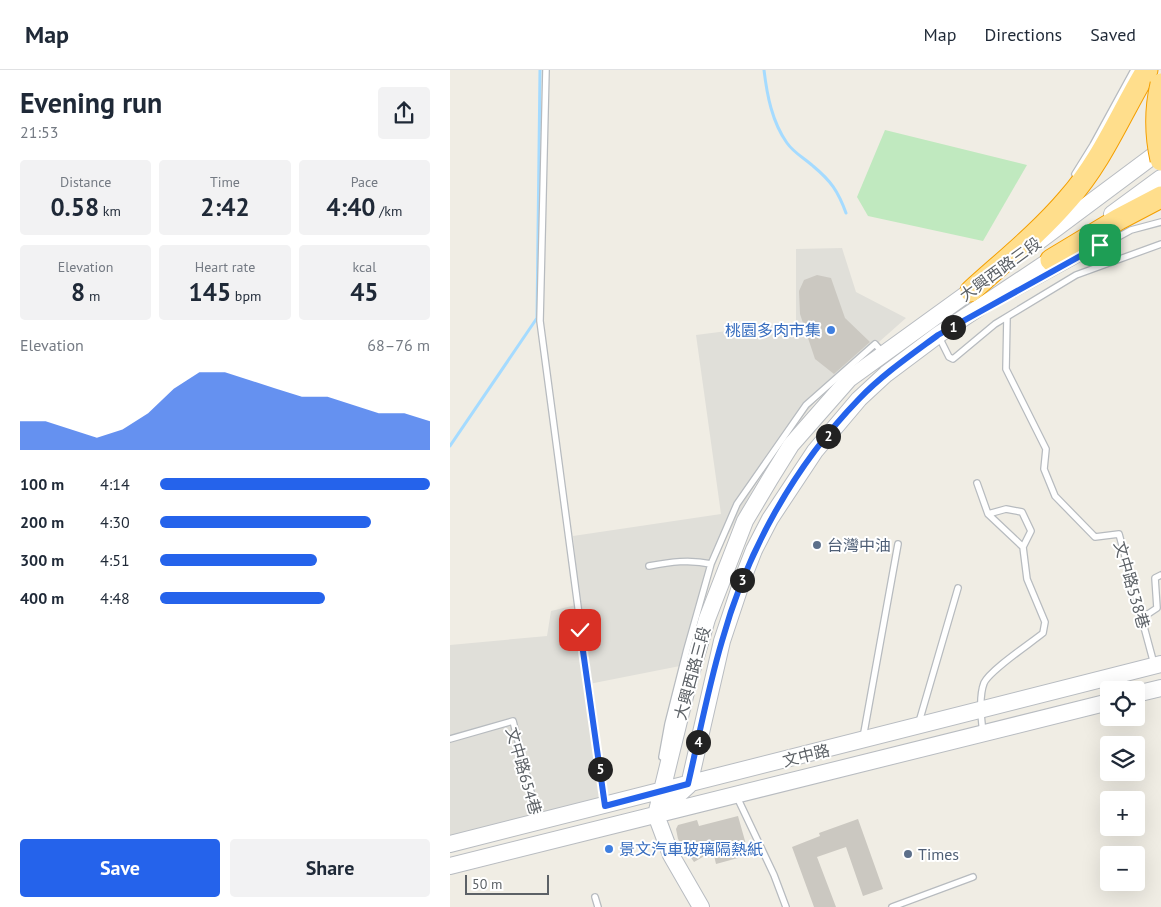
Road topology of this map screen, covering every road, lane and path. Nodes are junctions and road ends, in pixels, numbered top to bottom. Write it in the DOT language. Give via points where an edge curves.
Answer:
graph roads {
  1 [pos="546,70"];
  2 [pos="1134,70"];
  3 [pos="1147,70"];
  4 [pos="1161,84"];
  5 [pos="1161,150"];
  6 [pos="1161,160"];
  7 [pos="1071,178"];
  8 [pos="1161,178"];
  9 [pos="1156,200"];
  10 [pos="1161,222"];
  11 [pos="1161,244"];
  12 [pos="1051,260"];
  13 [pos="962,293"];
  14 [pos="1007,317"];
  15 [pos="938,335"];
  16 [pos="903,340"];
  17 [pos="883,354"];
  18 [pos="978,483"];
  19 [pos="988,514"];
  20 [pos="898,544"];
  21 [pos="1023,547"];
  22 [pos="712,564"];
  23 [pos="649,566"];
  24 [pos="1161,575"];
  25 [pos="958,588"];
  26 [pos="1142,618"];
  27 [pos="1158,665"];
  28 [pos="1161,688"];
  29 [pos="1145,692"];
  30 [pos="1100,704"];
  31 [pos="980,710"];
  32 [pos="918,726"];
  33 [pos="983,734"];
  34 [pos="450,739"];
  35 [pos="862,740"];
  36 [pos="667,771"];
  37 [pos="688,784"];
  38 [pos="662,791"];
  39 [pos="736,795"];
  40 [pos="605,806"];
  41 [pos="656,815"];
  42 [pos="539,822"];
  43 [pos="450,844"];
  44 [pos="450,866"];
  45 [pos="973,877"];
  46 [pos="595,897"];
  47 [pos="598,907"];
  48 [pos="701,907"];
  49 [pos="786,907"];
  50 [pos="892,907"];
  1 -- 40 [label="lane" via="540,320"];
  2 -- 7 [label="lane"];
  3 -- 13 [label="highway" via="1104,150 1068,199 1043,225"];
  4 -- 6 [label="highway, bridge" via="1155,127"];
  5 -- 13 [label="street, 大興西路三段"];
  8 -- 12 [label="street, 大興西路三段"];
  9 -- 12 [label="highway"];
  10 -- 15 [label="lane" via="1131,230 1100,245"];
  11 -- 14 [label="lane" via="1076,275"];
  12 -- 15 [label="street, 大興西路三段"];
  13 -- 16 [label="street, 大興西路三段"];
  14 -- 15 [label="lane" via="953,359"];
  14 -- 26 [label="lane, 文中路538巷" via="1006,369 1046,449 1044,469 1055,496 1095,537 1119,534"];
  15 -- 16 [label="lane"];
  15 -- 37 [label="street, 大興西路三段" via="859,399 815,451 770,519 754,550 722,640"];
  16 -- 17 [label="street, 大興西路三段"];
  17 -- 22 [label="lane" via="875,344 806,405 737,504"];
  17 -- 36 [label="street, 大興西路三段" via="850,379 791,445 744,521 707,619"];
  18 -- 19 [label="lane"];
  19 -- 21 [label="lane"];
  19 -- 21 [label="lane" via="1006,509 1022,512 1031,531"];
  20 -- 35 [label="lane"];
  21 -- 31 [label="lane" via="1027,579 1045,622 1044,634 984,682"];
  22 -- 23 [label="lane" via="698,560"];
  22 -- 36 [label="lane" via="668,724 662,760"];
  24 -- 26 [label="lane" via="1155,578 1157,608"];
  25 -- 32 [label="lane"];
  26 -- 27 [label="lane, 文中路538巷"];
  27 -- 31 [label="street, 文中路"];
  28 -- 29 [label="street"];
  30 -- 33 [label="street, 文中路"];
  31 -- 32 [label="street, 文中路"];
  31 -- 33 [label="lane"];
  32 -- 35 [label="street, 文中路"];
  33 -- 39 [label="street, 文中路"];
  34 -- 42 [label="lane, 文中路654巷" via="513,720"];
  35 -- 37 [label="street, 文中路"];
  36 -- 38 [label="street, 大興西路三段"];
  37 -- 38 [label="street, 文中路"];
  37 -- 41 [label="street"];
  38 -- 40 [label="street, 文中路"];
  38 -- 41 [label="street, 大興西路三段"];
  39 -- 41 [label="street, 文中路"];
  39 -- 49 [label="lane"];
  40 -- 42 [label="street, 文中路"];
  41 -- 44 [label="street, 文中路"];
  41 -- 48 [label="street" via="671,855"];
  42 -- 43 [label="street, 文中路"];
  45 -- 50 [label="lane"];
  46 -- 47 [label="lane"];
}
